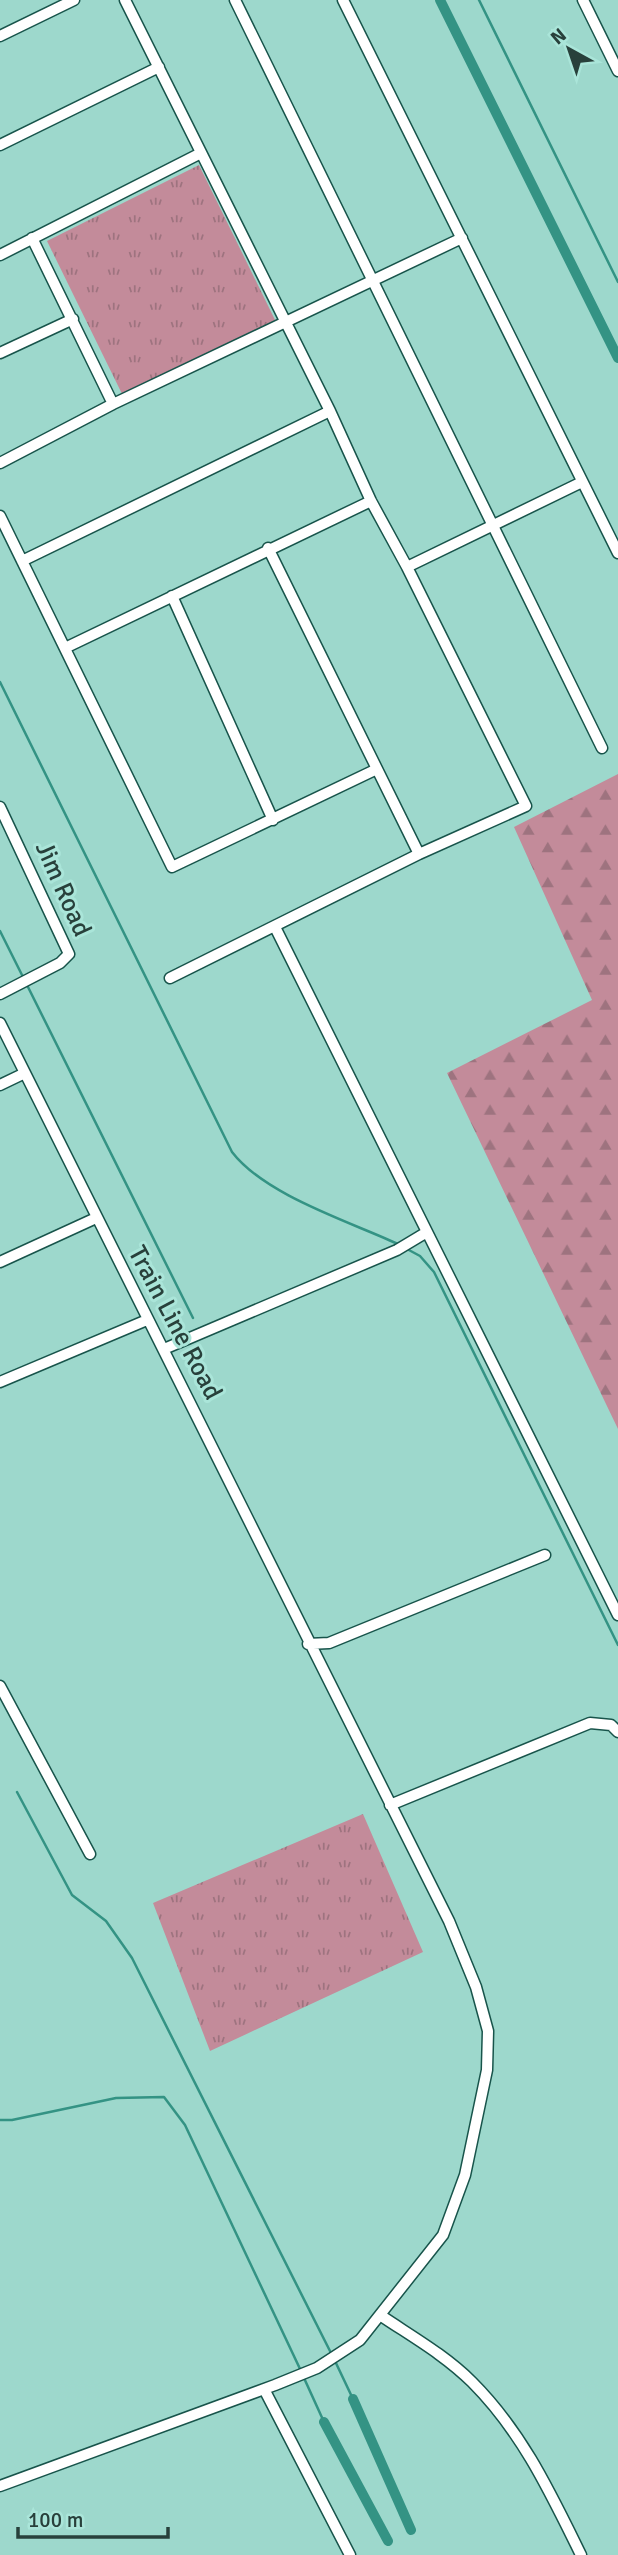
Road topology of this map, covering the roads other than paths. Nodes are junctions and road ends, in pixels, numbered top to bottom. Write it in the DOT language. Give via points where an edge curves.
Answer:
graph roads {
  1 [pos="74,0"];
  2 [pos="125,0"];
  3 [pos="235,0"];
  4 [pos="343,0"];
  5 [pos="583,0"];
  6 [pos="0,36"];
  7 [pos="159,67"];
  8 [pos="618,71"];
  9 [pos="0,145"];
  10 [pos="201,153"];
  11 [pos="32,238"];
  12 [pos="462,238"];
  13 [pos="0,255"];
  14 [pos="373,280"];
  15 [pos="73,319"];
  16 [pos="285,321"];
  17 [pos="0,353"];
  18 [pos="113,404"];
  19 [pos="330,411"];
  20 [pos="0,463"];
  21 [pos="582,482"];
  22 [pos="371,501"];
  23 [pos="0,516"];
  24 [pos="495,524"];
  25 [pos="268,548"];
  26 [pos="618,553"];
  27 [pos="22,561"];
  28 [pos="407,567"];
  29 [pos="172,596"];
  30 [pos="65,648"];
  31 [pos="602,748"];
  32 [pos="377,769"];
  33 [pos="0,807"];
  34 [pos="273,820"];
  35 [pos="419,854"];
  36 [pos="275,927"];
  37 [pos="170,978"];
  38 [pos="0,994"];
  39 [pos="0,1023"];
  40 [pos="25,1073"];
  41 [pos="0,1085"];
  42 [pos="96,1218"];
  43 [pos="427,1232"];
  44 [pos="0,1262"];
  45 [pos="147,1320"];
  46 [pos="164,1349"];
  47 [pos="0,1382"];
  48 [pos="545,1555"];
  49 [pos="618,1615"];
  50 [pos="308,1644"];
  51 [pos="0,1686"];
  52 [pos="618,1732"];
  53 [pos="390,1805"];
  54 [pos="90,1854"];
  55 [pos="380,2315"];
  56 [pos="264,2389"];
  57 [pos="0,2486"];
  58 [pos="350,2555"];
  59 [pos="581,2555"];
  1 -- 6 [label="street"];
  2 -- 7 [label="street"];
  3 -- 14 [label="street"];
  4 -- 12 [label="street"];
  5 -- 8 [label="street"];
  7 -- 9 [label="street"];
  7 -- 10 [label="street"];
  10 -- 11 [label="street"];
  10 -- 16 [label="street"];
  11 -- 13 [label="street"];
  11 -- 15 [label="street"];
  12 -- 14 [label="street"];
  12 -- 21 [label="street"];
  14 -- 16 [label="street"];
  14 -- 24 [label="street"];
  15 -- 17 [label="street"];
  15 -- 18 [label="street"];
  16 -- 18 [label="street"];
  16 -- 19 [label="street"];
  18 -- 20 [label="street"];
  19 -- 22 [label="street"];
  19 -- 27 [label="street"];
  21 -- 24 [label="street"];
  21 -- 26 [label="street"];
  22 -- 25 [label="street"];
  22 -- 28 [label="street"];
  23 -- 27 [label="street"];
  24 -- 28 [label="street"];
  24 -- 31 [label="street"];
  25 -- 29 [label="street"];
  25 -- 32 [label="street"];
  27 -- 30 [label="street"];
  28 -- 35 [label="street" via="526,806"];
  29 -- 30 [label="street"];
  29 -- 34 [label="street"];
  30 -- 34 [label="street" via="172,867"];
  32 -- 34 [label="street"];
  32 -- 35 [label="street"];
  33 -- 38 [label="street, Jim Road" via="69,949 66,960"];
  35 -- 36 [label="street"];
  36 -- 37 [label="street"];
  36 -- 43 [label="street"];
  39 -- 40 [label="street, Train Line Road"];
  40 -- 41 [label="street"];
  40 -- 42 [label="street, Train Line Road"];
  42 -- 44 [label="street"];
  42 -- 45 [label="street, Train Line Road"];
  43 -- 46 [label="street" via="397,1250"];
  43 -- 49 [label="street"];
  45 -- 46 [label="street, Train Line Road"];
  45 -- 47 [label="street"];
  46 -- 50 [label="street, Train Line Road"];
  48 -- 50 [label="street" via="329,1643"];
  50 -- 53 [label="street, Train Line Road"];
  51 -- 54 [label="street"];
  52 -- 53 [label="street" via="611,1725 590,1723"];
  53 -- 55 [label="street, Train Line Road" via="449,1922 476,1987 488,2031 486,2070 465,2175 443,2235"];
  55 -- 56 [label="street, Train Line Road" via="360,2340 317,2368"];
  55 -- 59 [label="street" via="471,2382 516,2434 539,2468"];
  56 -- 57 [label="street, Train Line Road"];
  56 -- 58 [label="street"];
}
